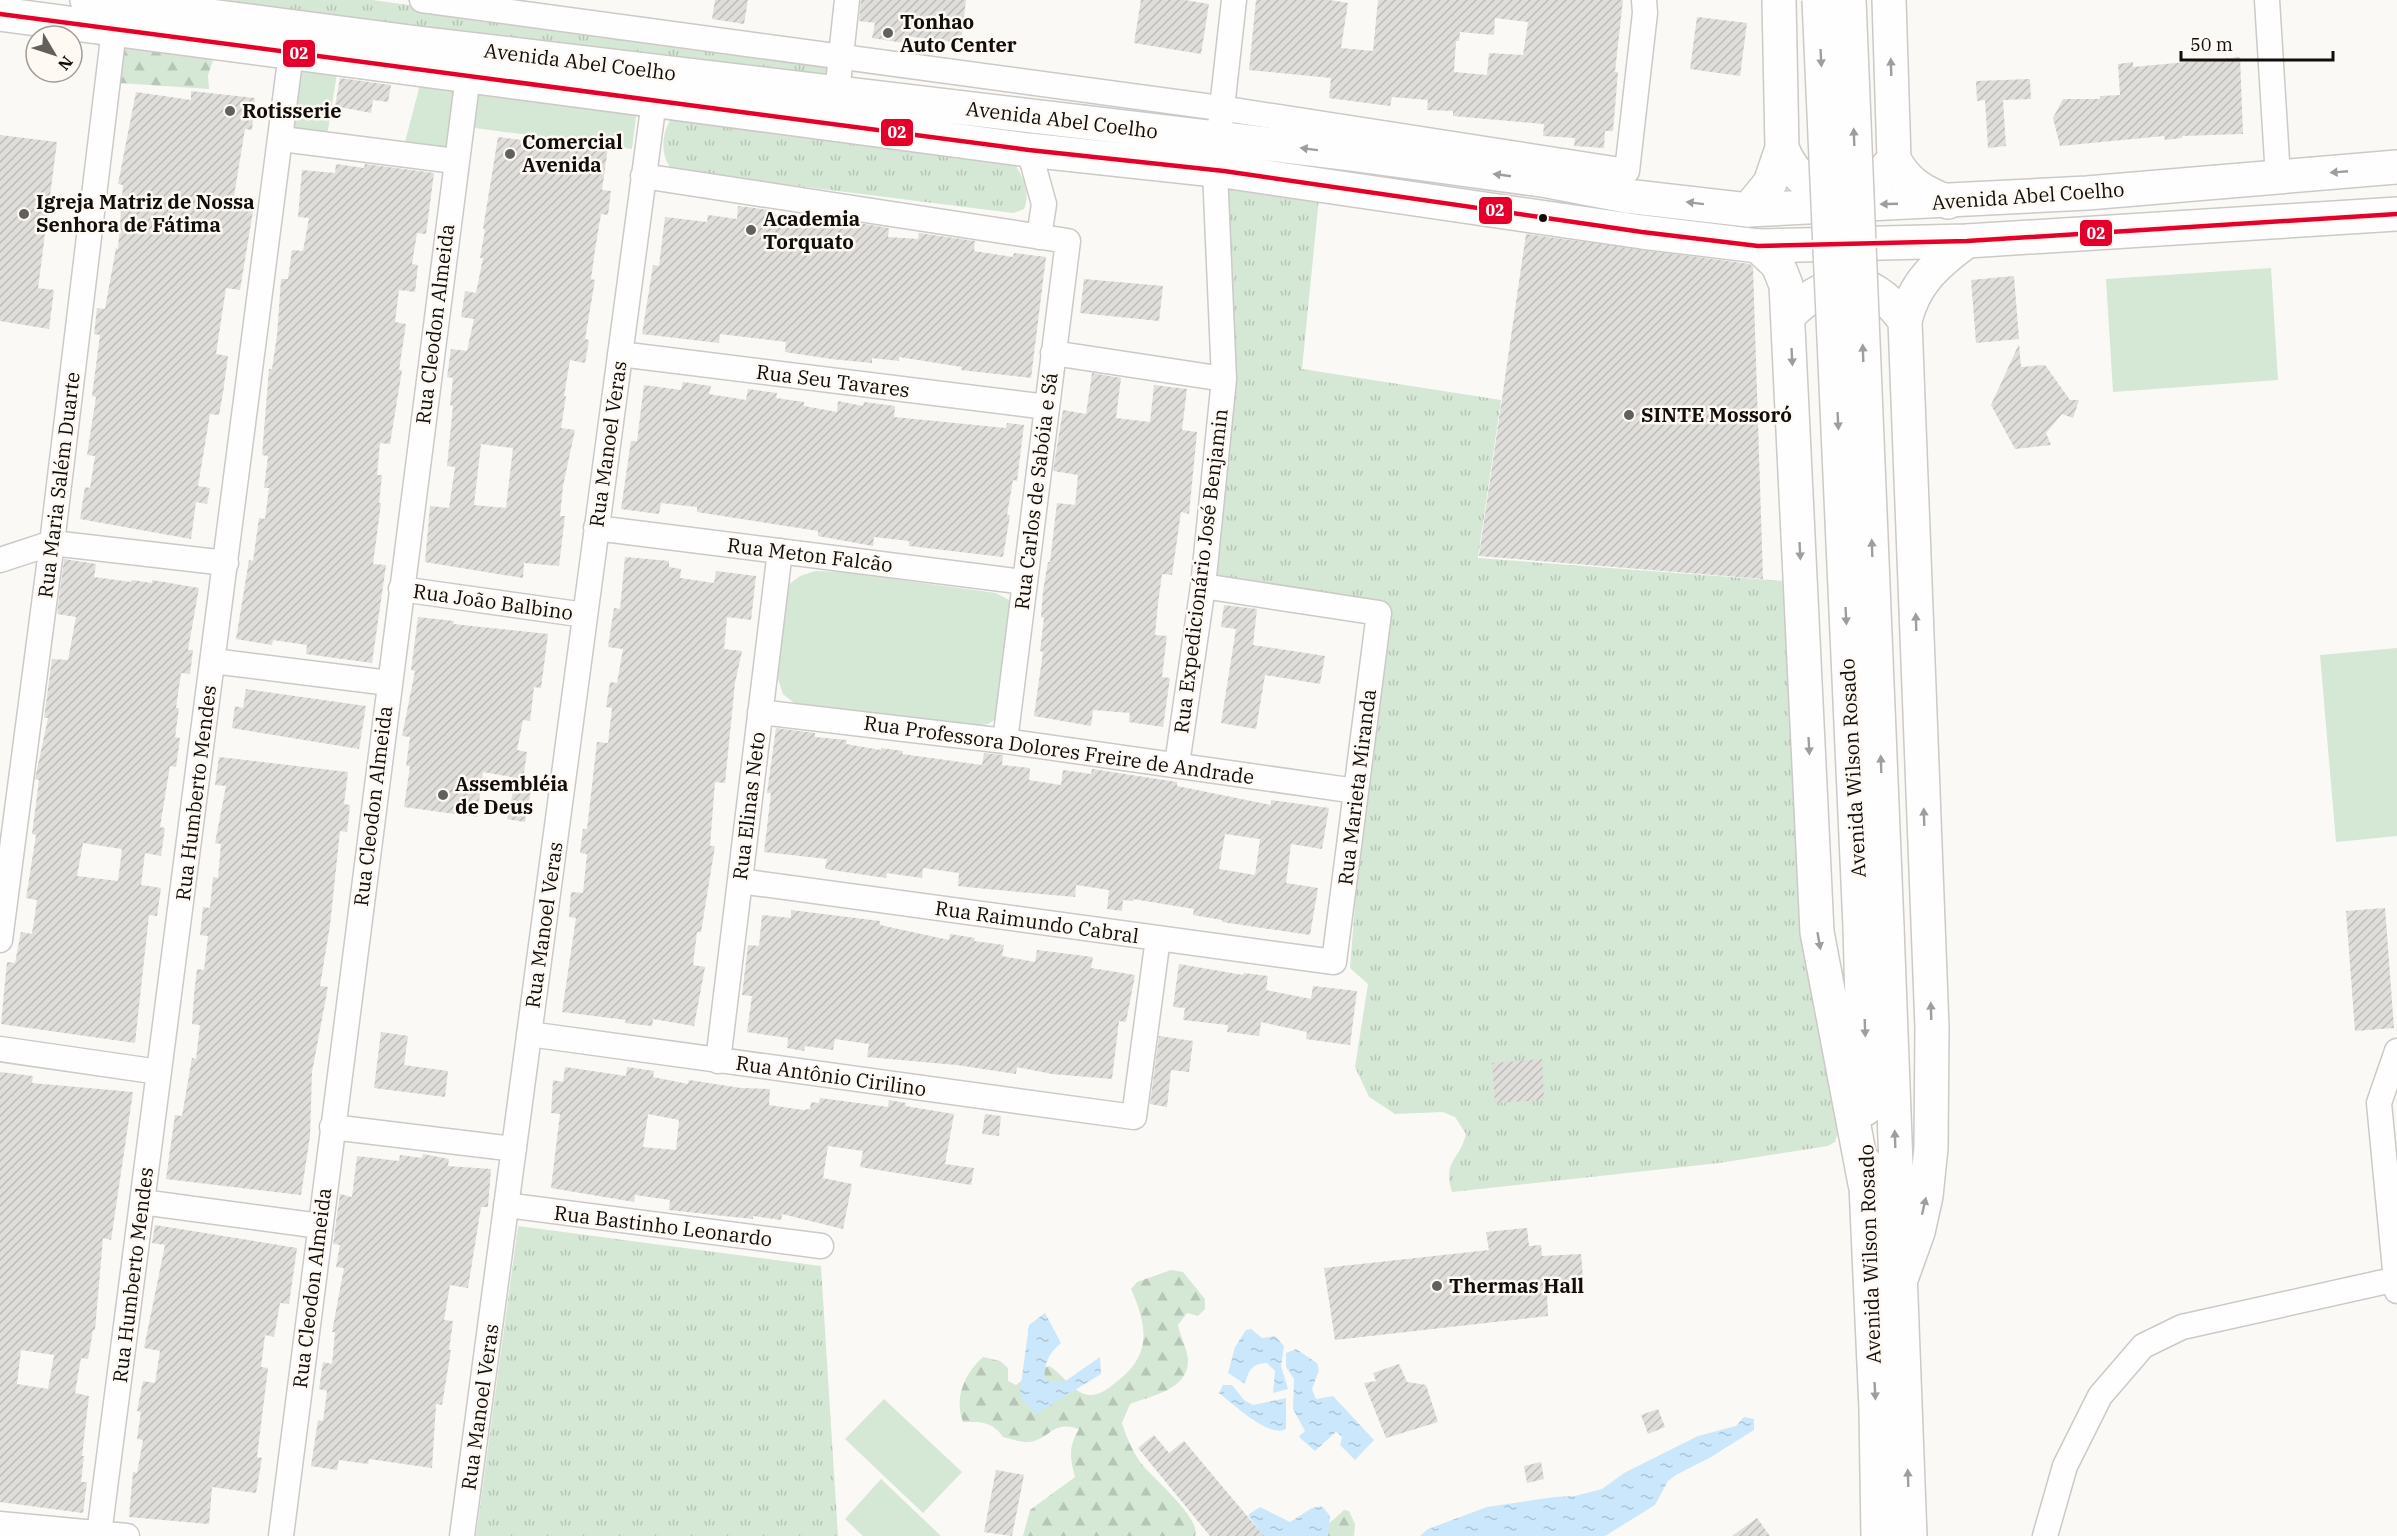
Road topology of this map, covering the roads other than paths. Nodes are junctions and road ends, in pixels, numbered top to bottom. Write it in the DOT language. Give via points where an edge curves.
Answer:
graph roads {
  1 [pos="87,0"];
  2 [pos="422,0"];
  3 [pos="847,0"];
  4 [pos="1234,0"];
  5 [pos="1644,0"];
  6 [pos="1779,0"];
  7 [pos="1819,0"];
  8 [pos="1849,0"];
  9 [pos="1889,0"];
  10 [pos="2267,0"];
  11 [pos="0,14"];
  12 [pos="114,30"];
  13 [pos="291,53"];
  14 [pos="401,54"];
  15 [pos="840,55"];
  16 [pos="468,76"];
  17 [pos="837,93"];
  18 [pos="876,98"];
  19 [pos="654,101"];
  20 [pos="908,101"];
  21 [pos="1218,123"];
  22 [pos="883,131"];
  23 [pos="282,139"];
  24 [pos="1782,148"];
  25 [pos="1029,150"];
  26 [pos="1352,154"];
  27 [pos="1894,159"];
  28 [pos="1392,160"];
  29 [pos="455,161"];
  30 [pos="2397,167"];
  31 [pos="1215,171"];
  32 [pos="643,177"];
  33 [pos="2278,177"];
  34 [pos="1345,189"];
  35 [pos="2087,193"];
  36 [pos="1382,195"];
  37 [pos="1948,201"];
  38 [pos="1748,210"];
  39 [pos="2397,214"];
  40 [pos="2093,232"];
  41 [pos="1039,237"];
  42 [pos="1966,241"];
  43 [pos="1758,246"];
  44 [pos="1790,314"];
  45 [pos="1905,321"];
  46 [pos="1053,353"];
  47 [pos="620,354"];
  48 [pos="1224,379"];
  49 [pos="1047,407"];
  50 [pos="597,528"];
  51 [pos="52,543"];
  52 [pos="780,551"];
  53 [pos="0,560"];
  54 [pos="226,563"];
  55 [pos="1024,582"];
  56 [pos="1203,586"];
  57 [pos="401,588"];
  58 [pos="585,615"];
  59 [pos="213,661"];
  60 [pos="389,683"];
  61 [pos="760,712"];
  62 [pos="1005,741"];
  63 [pos="1177,764"];
  64 [pos="1356,792"];
  65 [pos="740,881"];
  66 [pos="1874,927"];
  67 [pos="1158,938"];
  68 [pos="0,940"];
  69 [pos="1334,962"];
  70 [pos="529,1034"];
  71 [pos="0,1048"];
  72 [pos="2397,1051"];
  73 [pos="718,1061"];
  74 [pos="159,1072"];
  75 [pos="2388,1102"];
  76 [pos="333,1127"];
  77 [pos="514,1149"];
  78 [pos="1865,1184"];
  79 [pos="142,1202"];
  80 [pos="506,1205"];
  81 [pos="320,1226"];
  82 [pos="820,1246"];
  83 [pos="1900,1282"];
  84 [pos="2397,1283"];
  85 [pos="0,1524"];
  86 [pos="99,1534"];
  87 [pos="127,1536"];
  88 [pos="281,1536"];
  89 [pos="462,1536"];
  90 [pos="1878,1536"];
  91 [pos="1910,1536"];
  92 [pos="2045,1536"];
  1 -- 14 [label="main road, Avenida Abel Coelho"];
  2 -- 15 [label="street, Avenida Abel Coelho"];
  3 -- 15 [label="street"];
  4 -- 21 [label="street, Rua Expedicionário José Benjamin"];
  5 -- 21 [label="street, Avenida Abel Coelho" via="1627,171"];
  6 -- 24 [label="main road"];
  7 -- 66 [label="main road, Avenida Wilson Rosado, one-way, bridge"];
  66 -- 8 [label="main road, Avenida Wilson Rosado, one-way, bridge"];
  27 -- 9 [label="main road, one-way"];
  10 -- 33 [label="street"];
  11 -- 12 [label="main road, Avenida Abel Coelho"];
  12 -- 13 [label="main road, Avenida Abel Coelho"];
  12 -- 51 [label="street, Rua Maria Salém Duarte"];
  13 -- 14 [label="main road, Avenida Abel Coelho"];
  13 -- 23 [label="street, Rua Humberto Mendes"];
  14 -- 16 [label="main road, Avenida Abel Coelho"];
  14 -- 17 [label="main road, Avenida Abel Coelho"];
  15 -- 17 [label="street"];
  15 -- 21 [label="street, Avenida Abel Coelho"];
  16 -- 19 [label="main road, Avenida Abel Coelho"];
  16 -- 29 [label="street, Rua Cleodon Almeida"];
  17 -- 18 [label="main road, Avenida Abel Coelho"];
  18 -- 20 [label="main road, Avenida Abel Coelho"];
  18 -- 22 [label="main road" via="881,114 877,122"];
  19 -- 22 [label="main road, Avenida Abel Coelho"];
  19 -- 32 [label="street, Rua Manoel Veras"];
  20 -- 21 [label="main road, Avenida Abel Coelho"];
  20 -- 22 [label="main road" via="897,108 891,117 892,126"];
  26 -- 21 [label="main road, Avenida Abel Coelho, one-way"];
  21 -- 31 [label="street, Rua Expedicionário José Benjamin"];
  22 -- 25 [label="main road, Avenida Abel Coelho"];
  23 -- 29 [label="street"];
  23 -- 54 [label="street, Rua Humberto Mendes"];
  24 -- 27 [label="main road" via="1797,175 1816,189 1828,192 1854,192 1879,176"];
  24 -- 38 [label="main road" via="1770,183"];
  25 -- 31 [label="main road, Avenida Abel Coelho"];
  25 -- 41 [label="street" via="1044,204"];
  26 -- 28 [label="main road, Avenida Abel Coelho"];
  26 -- 34 [label="main road" via="1357,177"];
  27 -- 37 [label="main road" via="1901,174 1921,191"];
  28 -- 36 [label="main road" via="1377,167 1372,177 1374,187"];
  38 -- 28 [label="main road, Avenida Abel Coelho, one-way"];
  29 -- 57 [label="street, Rua Cleodon Almeida"];
  30 -- 33 [label="main road, Avenida Abel Coelho, one-way"];
  31 -- 34 [label="main road, Avenida Abel Coelho"];
  31 -- 48 [label="street, Rua Expedicionário José Benjamin"];
  32 -- 41 [label="street"];
  32 -- 47 [label="street, Rua Manoel Veras"];
  33 -- 35 [label="main road, Avenida Abel Coelho"];
  34 -- 36 [label="main road, Avenida Abel Coelho"];
  35 -- 37 [label="main road, Avenida Abel Coelho"];
  35 -- 40 [label="main road" via="2098,201 2100,208"];
  36 -- 43 [label="main road, Avenida Abel Coelho"];
  37 -- 38 [label="main road, Avenida Abel Coelho, one-way"];
  39 -- 40 [label="main road, Avenida Abel Coelho"];
  40 -- 42 [label="main road, Avenida Abel Coelho"];
  41 -- 46 [label="street, Rua Carlos de Sabóia e Sá" via="1068,241"];
  42 -- 43 [label="main road, Avenida Abel Coelho"];
  42 -- 45 [label="main road" via="1923,278"];
  43 -- 44 [label="main road" via="1778,265 1786,285"];
  44 -- 45 [label="main road" via="1819,289 1844,284 1860,285 1878,293"];
  44 -- 78 [label="main road, one-way" via="1817,932"];
  83 -- 45 [label="main road, one-way" via="1926,1196 1931,1148 1932,1027"];
  46 -- 48 [label="street"];
  46 -- 49 [label="street, Rua Carlos de Sabóia e Sá"];
  47 -- 49 [label="street, Rua Seu Tavares"];
  47 -- 50 [label="street, Rua Manoel Veras"];
  48 -- 56 [label="street, Rua Expedicionário José Benjamin"];
  49 -- 55 [label="street, Rua Carlos de Sabóia e Sá"];
  50 -- 52 [label="street, Rua Meton Falcão"];
  50 -- 58 [label="street, Rua Manoel Veras"];
  51 -- 53 [label="street"];
  51 -- 54 [label="street"];
  51 -- 68 [label="street, Rua Maria Salém Duarte"];
  52 -- 55 [label="street, Rua Meton Falcão"];
  52 -- 61 [label="street, Rua Elinas Neto"];
  54 -- 59 [label="street, Rua Humberto Mendes"];
  55 -- 62 [label="street, Rua Carlos de Sabóia e Sá"];
  56 -- 63 [label="street, Rua Expedicionário José Benjamin"];
  56 -- 64 [label="street, Rua Marieta Miranda" via="1379,613"];
  57 -- 58 [label="street, Rua João Balbino"];
  57 -- 60 [label="street, Rua Cleodon Almeida"];
  58 -- 70 [label="street, Rua Manoel Veras"];
  59 -- 60 [label="street"];
  59 -- 74 [label="street, Rua Humberto Mendes"];
  60 -- 76 [label="street, Rua Cleodon Almeida"];
  61 -- 62 [label="street, Rua Professora Dolores Freire de Andrade"];
  61 -- 65 [label="street, Rua Elinas Neto"];
  62 -- 63 [label="street, Rua Professora Dolores Freire de Andrade"];
  63 -- 64 [label="street, Rua Professora Dolores Freire de Andrade"];
  64 -- 69 [label="street, Rua Marieta Miranda"];
  65 -- 67 [label="street, Rua Raimundo Cabral"];
  65 -- 73 [label="street, Rua Elinas Neto"];
  66 -- 78 [label="main road, Avenida Wilson Rosado, one-way" via="1866,1059"];
  83 -- 66 [label="main road, Avenida Wilson Rosado, one-way"];
  67 -- 69 [label="street, Rua Raimundo Cabral"];
  67 -- 73 [label="street, Rua Antônio Cirilino" via="1134,1117"];
  70 -- 73 [label="street, Rua Antônio Cirilino"];
  70 -- 77 [label="street, Rua Manoel Veras"];
  71 -- 74 [label="street"];
  72 -- 75 [label="street"];
  74 -- 79 [label="street, Rua Humberto Mendes"];
  75 -- 84 [label="street"];
  76 -- 77 [label="street"];
  76 -- 81 [label="street, Rua Cleodon Almeida"];
  77 -- 80 [label="street, Rua Manoel Veras"];
  78 -- 90 [label="main road, Avenida Wilson Rosado, one-way"];
  79 -- 81 [label="street"];
  79 -- 86 [label="street, Rua Humberto Mendes"];
  80 -- 82 [label="street, Rua Bastinho Leonardo"];
  80 -- 89 [label="street, Rua Manoel Veras"];
  81 -- 88 [label="street, Rua Cleodon Almeida"];
  91 -- 83 [label="main road, Avenida Wilson Rosado, one-way"];
  84 -- 92 [label="street" via="2182,1327 2143,1346 2100,1396 2065,1466"];
  85 -- 86 [label="street"];
  86 -- 87 [label="street"];
}
